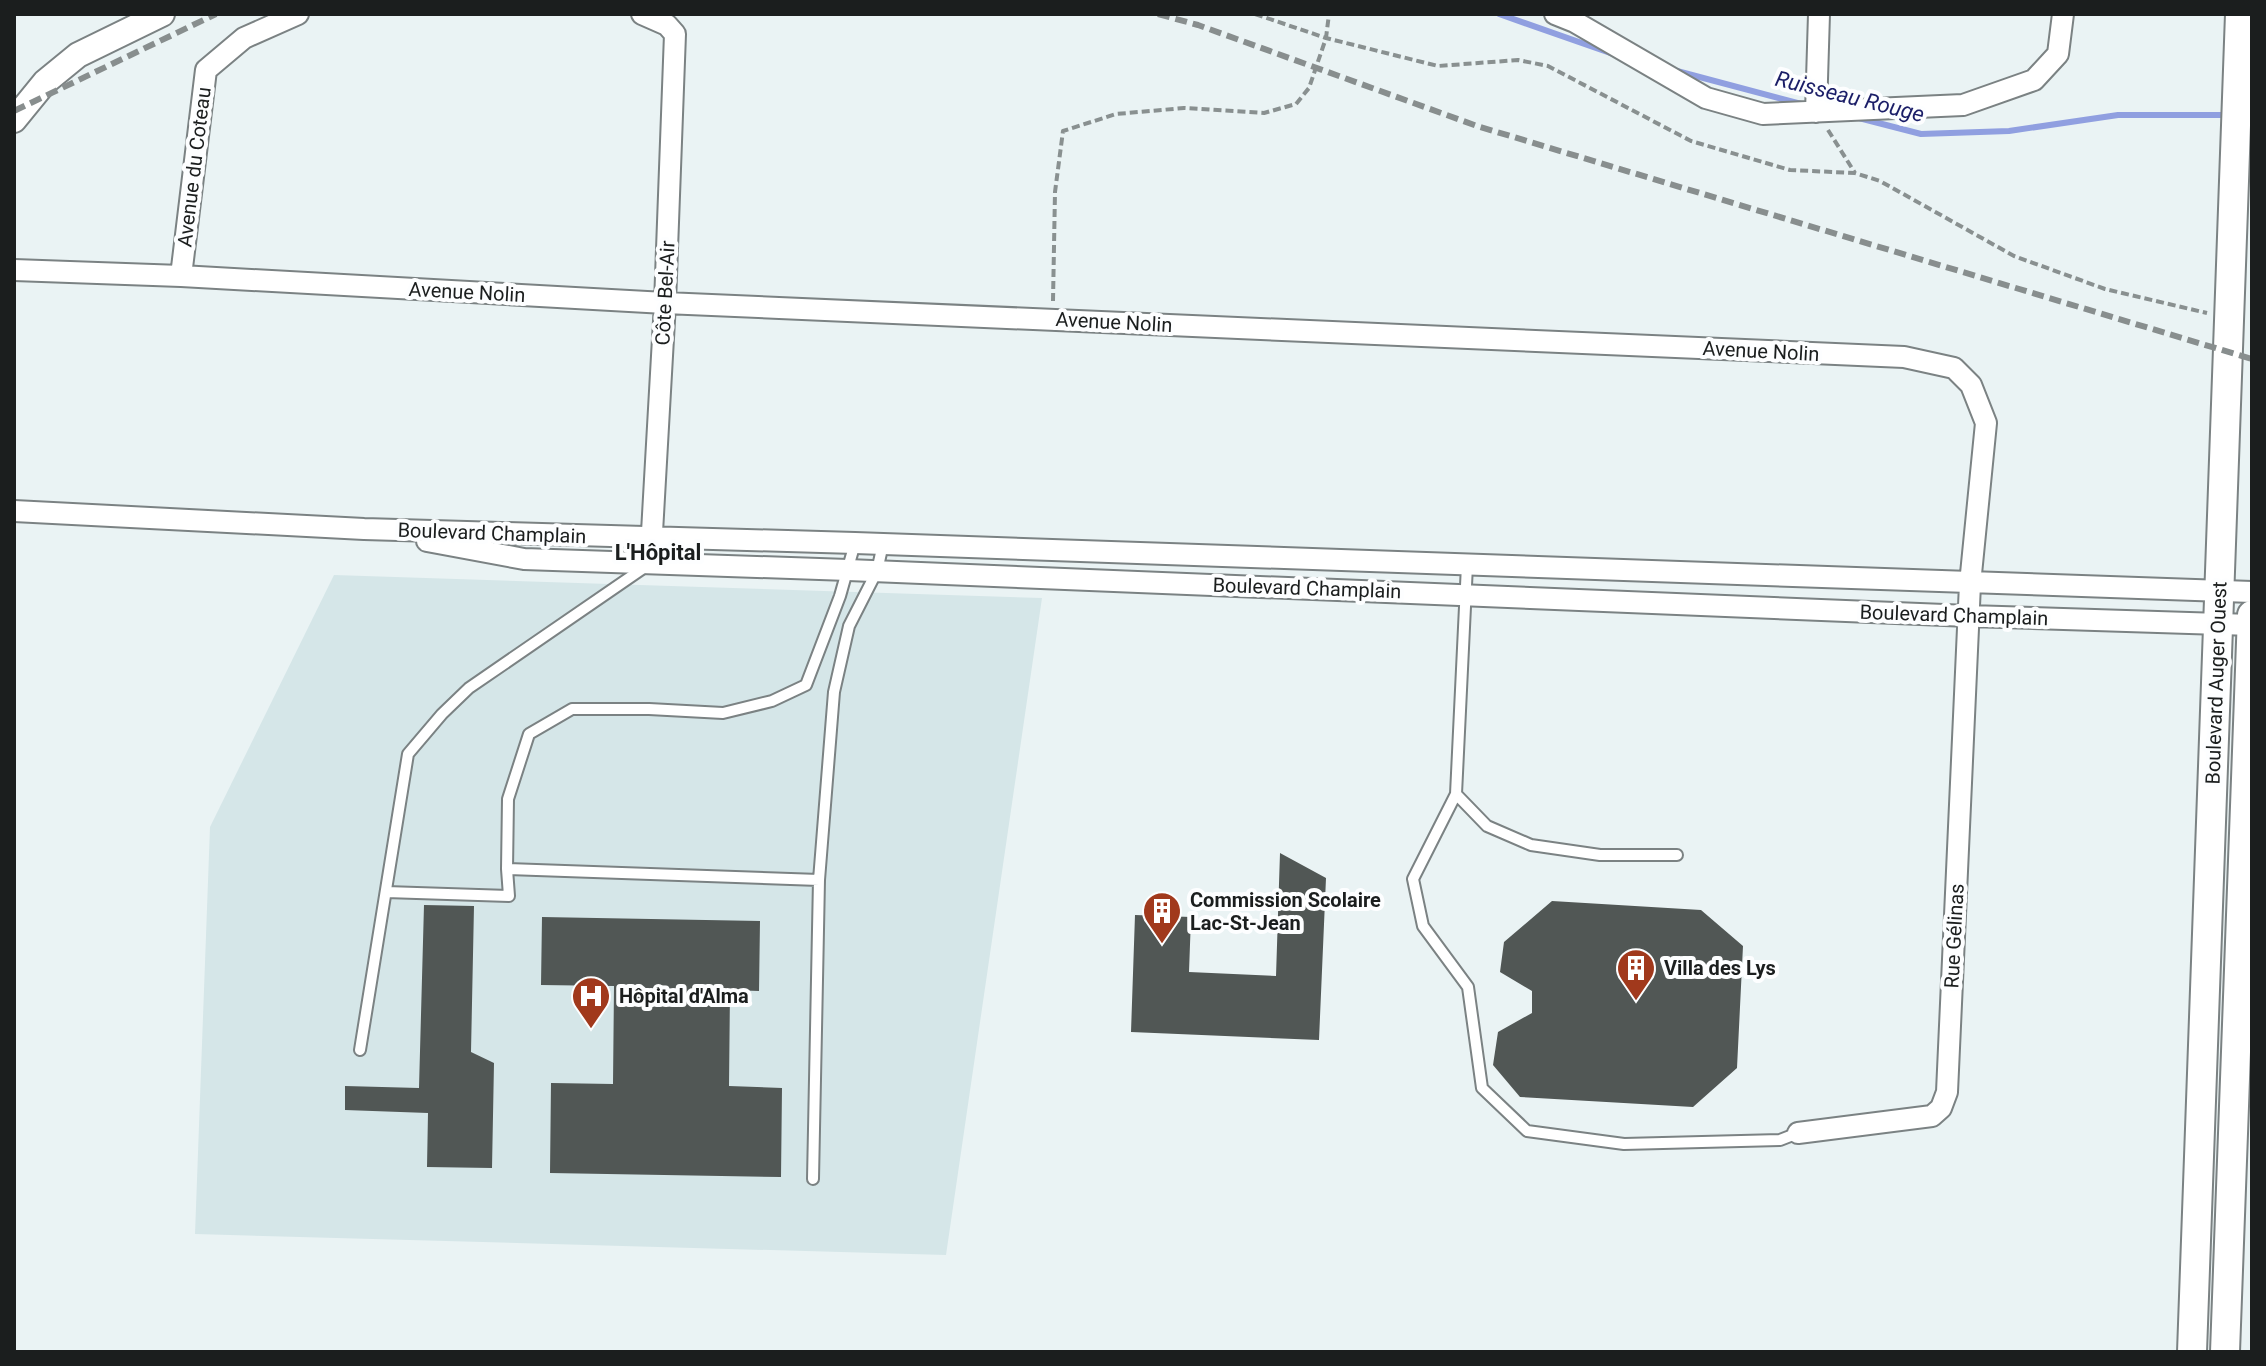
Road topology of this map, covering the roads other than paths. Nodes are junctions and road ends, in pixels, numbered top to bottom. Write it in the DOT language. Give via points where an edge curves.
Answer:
graph roads {
  1 [pos="162,14"];
  2 [pos="298,14"];
  3 [pos="642,14"];
  4 [pos="1555,14"];
  5 [pos="1819,14"];
  6 [pos="2063,14"];
  7 [pos="2240,14"];
  8 [pos="1575,18"];
  9 [pos="1816,112"];
  10 [pos="14,120"];
  11 [pos="14,270"];
  12 [pos="181,276"];
  13 [pos="665,303"];
  14 [pos="14,511"];
  15 [pos="364,529"];
  16 [pos="652,538"];
  17 [pos="855,543"];
  18 [pos="883,544"];
  19 [pos="650,563"];
  20 [pos="1467,565"];
  21 [pos="848,570"];
  22 [pos="877,571"];
  23 [pos="1970,584"];
  24 [pos="2219,591"];
  25 [pos="2252,592"];
  26 [pos="1466,595"];
  27 [pos="1969,616"];
  28 [pos="2252,622"];
  29 [pos="2219,624"];
  30 [pos="1456,794"];
  31 [pos="1677,855"];
  32 [pos="507,869"];
  33 [pos="819,880"];
  34 [pos="386,892"];
  35 [pos="2207,952"];
  36 [pos="2241,952"];
  37 [pos="360,1050"];
  38 [pos="2202,1118"];
  39 [pos="2234,1120"];
  40 [pos="1798,1133"];
  41 [pos="813,1179"];
  42 [pos="2228,1281"];
  43 [pos="2195,1283"];
  44 [pos="2192,1352"];
  45 [pos="2225,1352"];
  1 -- 10 [label="street" via="78,55 45,82"];
  2 -- 12 [label="street, Avenue du Coteau" via="244,38 206,70"];
  3 -- 13 [label="street, Côte Bel-Air" via="675,34"];
  4 -- 8 [label="street"];
  5 -- 9 [label="street"];
  6 -- 9 [label="street" via="2058,54 2034,80 1963,105"];
  7 -- 24 [label="main road, Boulevard Auger Ouest"];
  8 -- 9 [label="street" via="1706,98 1763,114"];
  11 -- 12 [label="street, Avenue Nolin"];
  12 -- 13 [label="street, Avenue Nolin"];
  13 -- 16 [label="street, Côte Bel-Air"];
  13 -- 23 [label="street, Avenue Nolin" via="1904,357 1954,368 1971,385 1986,423"];
  14 -- 15 [label="street, Boulevard Champlain"];
  15 -- 16 [label="street, Boulevard Champlain"];
  15 -- 19 [label="street, Boulevard Champlain" via="524,559"];
  16 -- 17 [label="street, Boulevard Champlain"];
  16 -- 19 [label="street, Côte Bel-Air"];
  17 -- 18 [label="street, Boulevard Champlain"];
  17 -- 21 [label="lane"];
  18 -- 20 [label="street, Boulevard Champlain"];
  18 -- 22 [label="lane"];
  19 -- 21 [label="street, Boulevard Champlain"];
  19 -- 34 [label="lane" via="469,688 408,754"];
  20 -- 23 [label="street, Boulevard Champlain"];
  20 -- 26 [label="lane"];
  21 -- 22 [label="street, Boulevard Champlain"];
  21 -- 32 [label="lane" via="806,685 772,701 723,713 572,709 529,734 508,799"];
  22 -- 26 [label="street, Boulevard Champlain"];
  22 -- 33 [label="lane" via="849,626 834,692"];
  23 -- 24 [label="street, Boulevard Champlain"];
  23 -- 27 [label="street, Avenue Nolin"];
  24 -- 25 [label="street, Boulevard Champlain"];
  24 -- 29 [label="main road, Boulevard Auger Ouest"];
  26 -- 27 [label="street, Boulevard Champlain"];
  26 -- 30 [label="lane"];
  27 -- 29 [label="street, Boulevard Champlain"];
  27 -- 40 [label="street, Rue Gélinas" via="1947,1092 1932,1116"];
  28 -- 29 [label="street, Boulevard Champlain"];
  28 -- 36 [label="main road, Boulevard Auger Ouest"];
  29 -- 35 [label="main road, Boulevard Auger Ouest"];
  30 -- 31 [label="lane" via="1487,826 1531,845 1600,855"];
  30 -- 40 [label="lane" via="1413,879 1423,926 1468,987 1482,1088 1527,1131 1541,1133 1624,1144 1780,1140"];
  32 -- 33 [label="lane"];
  32 -- 34 [label="lane" via="509,896"];
  33 -- 41 [label="lane"];
  34 -- 37 [label="lane"];
  35 -- 36 [label="main road"];
  35 -- 38 [label="main road, Boulevard Auger Ouest"];
  36 -- 39 [label="main road, Boulevard Auger Ouest"];
  38 -- 39 [label="main road"];
  38 -- 43 [label="main road, Boulevard Auger Ouest"];
  39 -- 42 [label="main road, Boulevard Auger Ouest"];
  42 -- 43 [label="main road"];
  42 -- 45 [label="main road, Boulevard Auger Ouest"];
  43 -- 44 [label="main road, Boulevard Auger Ouest"];
}
